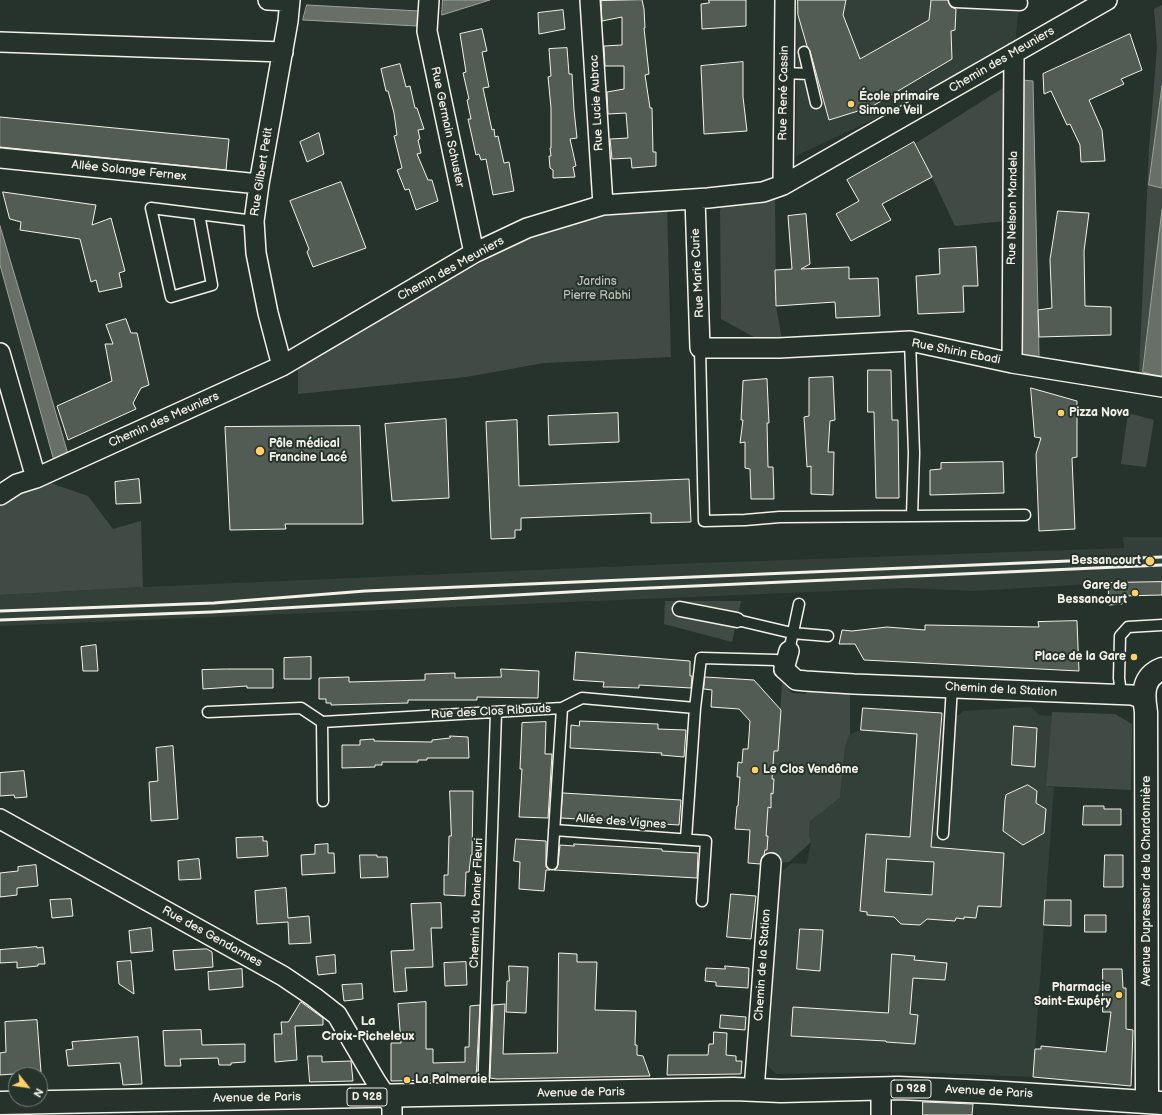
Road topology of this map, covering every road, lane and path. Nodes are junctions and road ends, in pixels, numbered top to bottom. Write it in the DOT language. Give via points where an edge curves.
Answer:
graph roads {
  1 [pos="268,0"];
  2 [pos="429,0"];
  3 [pos="590,0"];
  4 [pos="785,0"];
  5 [pos="956,0"];
  6 [pos="1107,0"];
  7 [pos="290,1"];
  8 [pos="1020,3"];
  9 [pos="0,42"];
  10 [pos="283,52"];
  11 [pos="804,52"];
  12 [pos="1014,52"];
  13 [pos="784,73"];
  14 [pos="809,74"];
  15 [pos="816,103"];
  16 [pos="0,158"];
  17 [pos="259,184"];
  18 [pos="783,185"];
  19 [pos="695,199"];
  20 [pos="603,205"];
  21 [pos="199,214"];
  22 [pos="254,221"];
  23 [pos="474,253"];
  24 [pos="910,341"];
  25 [pos="700,348"];
  26 [pos="0,353"];
  27 [pos="1012,363"];
  28 [pos="282,366"];
  29 [pos="1162,387"];
  30 [pos="36,478"];
  31 [pos="0,496"];
  32 [pos="1025,515"];
  33 [pos="912,516"];
  34 [pos="799,604"];
  35 [pos="680,609"];
  36 [pos="737,620"];
  37 [pos="1162,625"];
  38 [pos="828,636"];
  39 [pos="790,642"];
  40 [pos="1162,669"];
  41 [pos="792,680"];
  42 [pos="952,687"];
  43 [pos="1121,694"];
  44 [pos="1145,703"];
  45 [pos="562,708"];
  46 [pos="695,708"];
  47 [pos="208,712"];
  48 [pos="496,712"];
  49 [pos="322,722"];
  50 [pos="323,800"];
  51 [pos="0,819"];
  52 [pos="554,830"];
  53 [pos="942,834"];
  54 [pos="686,839"];
  55 [pos="771,863"];
  56 [pos="552,864"];
  57 [pos="702,901"];
  58 [pos="881,1089"];
  59 [pos="754,1090"];
  60 [pos="483,1095"];
  61 [pos="1154,1102"];
  62 [pos="0,1103"];
  63 [pos="389,1106"];
  64 [pos="881,1115"];
  1 -- 7 [label="street"];
  2 -- 23 [label="street, Rue Germain Schuster" via="427,31"];
  3 -- 20 [label="street, Rue Lucie Aubrac"];
  4 -- 13 [label="street, Rue René Cassin"];
  5 -- 8 [label="street"];
  6 -- 12 [label="street, Chemin des Meuniers"];
  7 -- 10 [label="street, Rue Gilbert Petit"];
  9 -- 10 [label="street"];
  10 -- 17 [label="street, Rue Gilbert Petit"];
  11 -- 14 [label="lane"];
  12 -- 18 [label="street, Chemin des Meuniers"];
  12 -- 27 [label="street, Rue Nelson Mandela"];
  13 -- 14 [label="lane"];
  13 -- 18 [label="street, Rue René Cassin"];
  14 -- 15 [label="lane"];
  16 -- 17 [label="street, Allée Solange Fernex"];
  17 -- 22 [label="street, Rue Gilbert Petit"];
  18 -- 19 [label="street, Chemin des Meuniers" via="763,192"];
  19 -- 20 [label="street, Chemin des Meuniers"];
  19 -- 25 [label="street, Rue Marie Curie"];
  20 -- 23 [label="street, Chemin des Meuniers" via="527,228"];
  21 -- 21 [label="lane" via="150,208 171,297 212,285"];
  21 -- 22 [label="lane"];
  22 -- 28 [label="street, Rue Gilbert Petit" via="256,253 266,305"];
  23 -- 28 [label="street, Chemin des Meuniers"];
  24 -- 25 [label="street, Rue Shirin Ebadi" via="779,348"];
  24 -- 27 [label="street, Rue Shirin Ebadi"];
  24 -- 33 [label="lane" via="914,453"];
  25 -- 33 [label="lane" via="704,521 780,517"];
  26 -- 30 [label="street"];
  27 -- 29 [label="street, Rue Shirin Ebadi"];
  28 -- 30 [label="street, Chemin des Meuniers"];
  30 -- 31 [label="street, Chemin des Meuniers" via="18,484"];
  32 -- 33 [label="lane"];
  34 -- 39 [label="lane"];
  35 -- 36 [label="street"];
  36 -- 39 [label="lane"];
  37 -- 43 [label="lane" via="1128,627 1120,636"];
  38 -- 39 [label="lane"];
  39 -- 41 [label="street"];
  40 -- 44 [label="main road, Avenue Dupressoir de la Chardonnière" via="1148,678 1144,691"];
  41 -- 42 [label="street, Chemin de la Station"];
  41 -- 46 [label="lane" via="776,660 701,658"];
  42 -- 43 [label="street, Chemin de la Station"];
  42 -- 53 [label="lane"];
  43 -- 44 [label="street, Chemin de la Station" via="1132,695"];
  44 -- 61 [label="main road, Avenue Dupressoir de la Chardonnière"];
  45 -- 46 [label="lane, Rue des Clos Ribauds" via="582,698"];
  45 -- 48 [label="lane, Rue des Clos Ribauds"];
  45 -- 52 [label="lane"];
  46 -- 54 [label="lane"];
  47 -- 49 [label="lane" via="301,708"];
  48 -- 49 [label="lane, Rue des Clos Ribauds"];
  48 -- 60 [label="lane, Chemin du Panier Fleuri"];
  49 -- 50 [label="lane"];
  51 -- 63 [label="street, Rue des Gendarmes" via="283,976 314,997 337,1015"];
  52 -- 54 [label="lane, Allée des Vignes"];
  52 -- 56 [label="lane"];
  54 -- 57 [label="lane, Allée des Vignes" via="706,841"];
  55 -- 59 [label="street, Chemin de la Station"];
  58 -- 59 [label="main road, Avenue de Paris / D 928"];
  58 -- 61 [label="main road, Avenue de Paris / D 928" via="989,1092"];
  58 -- 64 [label="street"];
  59 -- 60 [label="main road, Avenue de Paris / D 928"];
  60 -- 63 [label="main road, Avenue de Paris / D 928"];
  62 -- 63 [label="main road, Avenue de Paris / D 928"];
}
